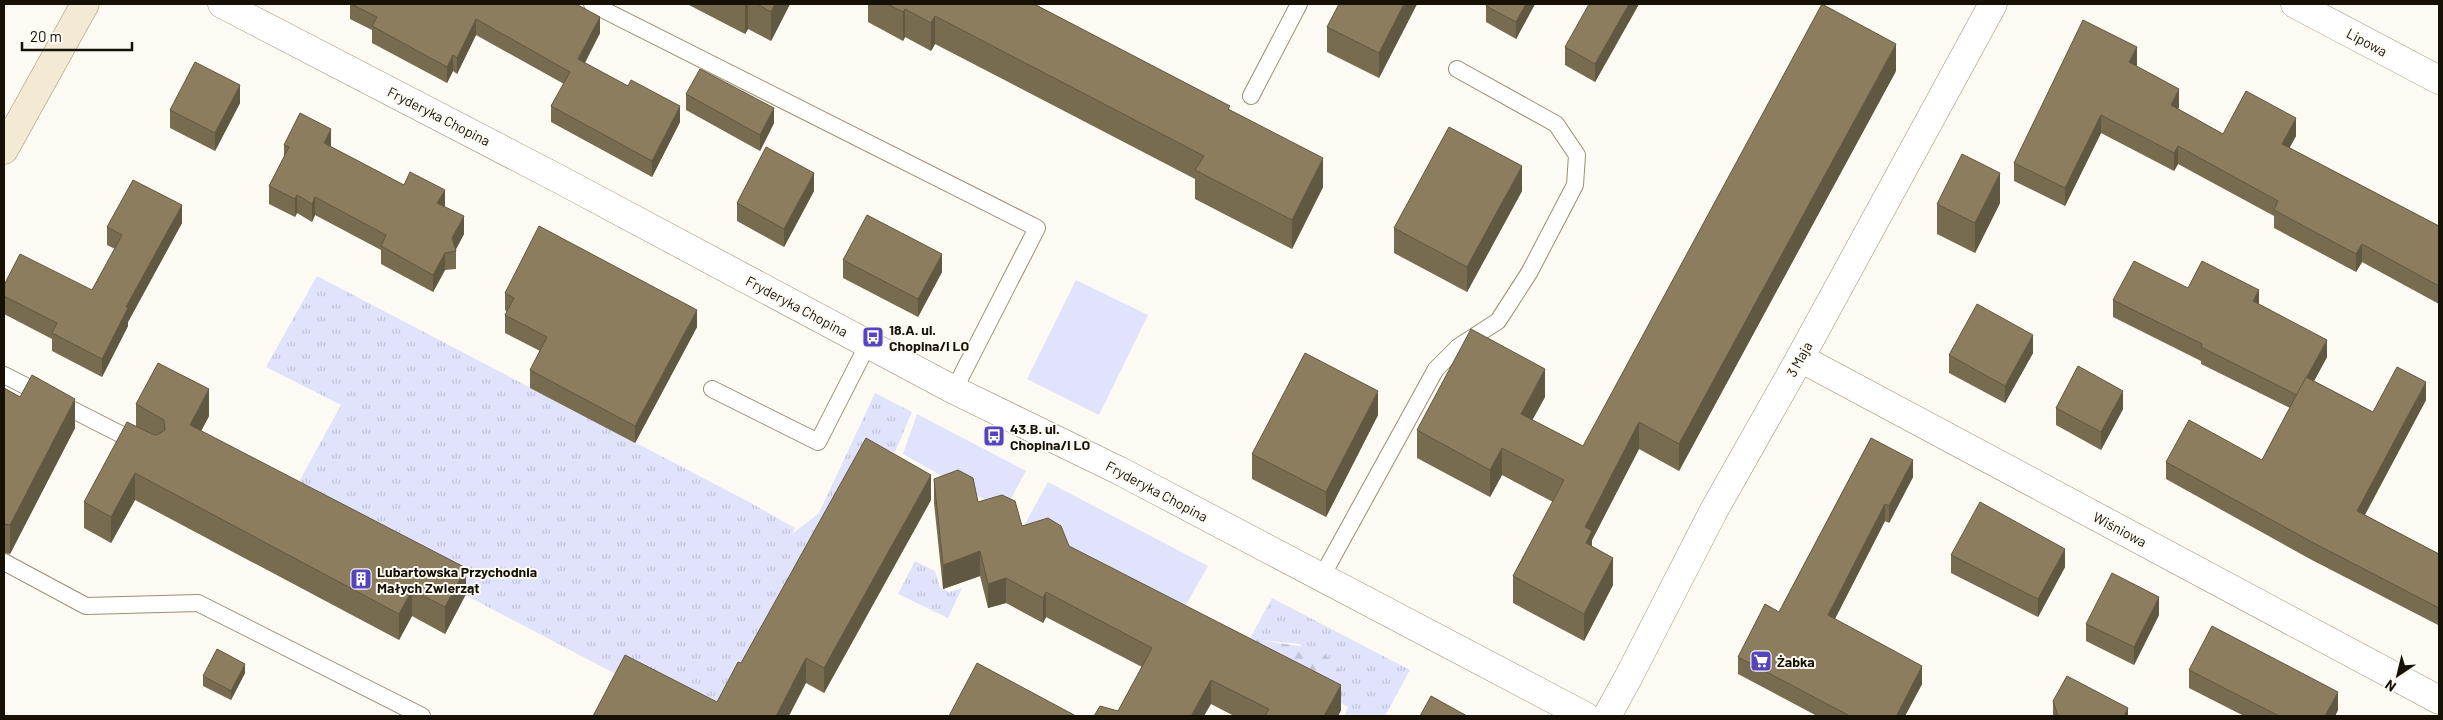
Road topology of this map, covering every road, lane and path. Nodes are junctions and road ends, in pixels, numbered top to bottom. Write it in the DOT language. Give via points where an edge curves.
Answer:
graph roads {
  1 [pos="85,4"];
  2 [pos="222,4"];
  3 [pos="592,4"];
  4 [pos="1299,4"];
  5 [pos="1993,4"];
  6 [pos="2295,4"];
  7 [pos="1457,70"];
  8 [pos="2439,80"];
  9 [pos="1251,96"];
  10 [pos="4,150"];
  11 [pos="868,344"];
  12 [pos="1800,358"];
  13 [pos="4,376"];
  14 [pos="712,389"];
  15 [pos="954,390"];
  16 [pos="156,452"];
  17 [pos="4,562"];
  18 [pos="1321,578"];
  19 [pos="2439,700"];
  20 [pos="422,716"];
  21 [pos="1586,716"];
  22 [pos="1607,716"];
  1 -- 10 [label="main road"];
  2 -- 11 [label="street, Fryderyka Chopina"];
  3 -- 15 [label="lane" via="1037,228"];
  4 -- 9 [label="lane"];
  5 -- 12 [label="street, 3 Maja"];
  6 -- 8 [label="street, Lipowa"];
  7 -- 18 [label="lane" via="1556,124 1577,155 1575,185 1529,273 1498,321 1458,347 1436,369"];
  11 -- 14 [label="lane" via="818,442"];
  11 -- 15 [label="street, Fryderyka Chopina"];
  12 -- 19 [label="street, Wiśniowa"];
  12 -- 22 [label="street, 3 Maja" via="1712,512"];
  13 -- 16 [label="lane"];
  15 -- 18 [label="street, Fryderyka Chopina" via="1086,454"];
  17 -- 20 [label="lane" via="86,606 198,603"];
  18 -- 21 [label="street, Fryderyka Chopina"];
}
